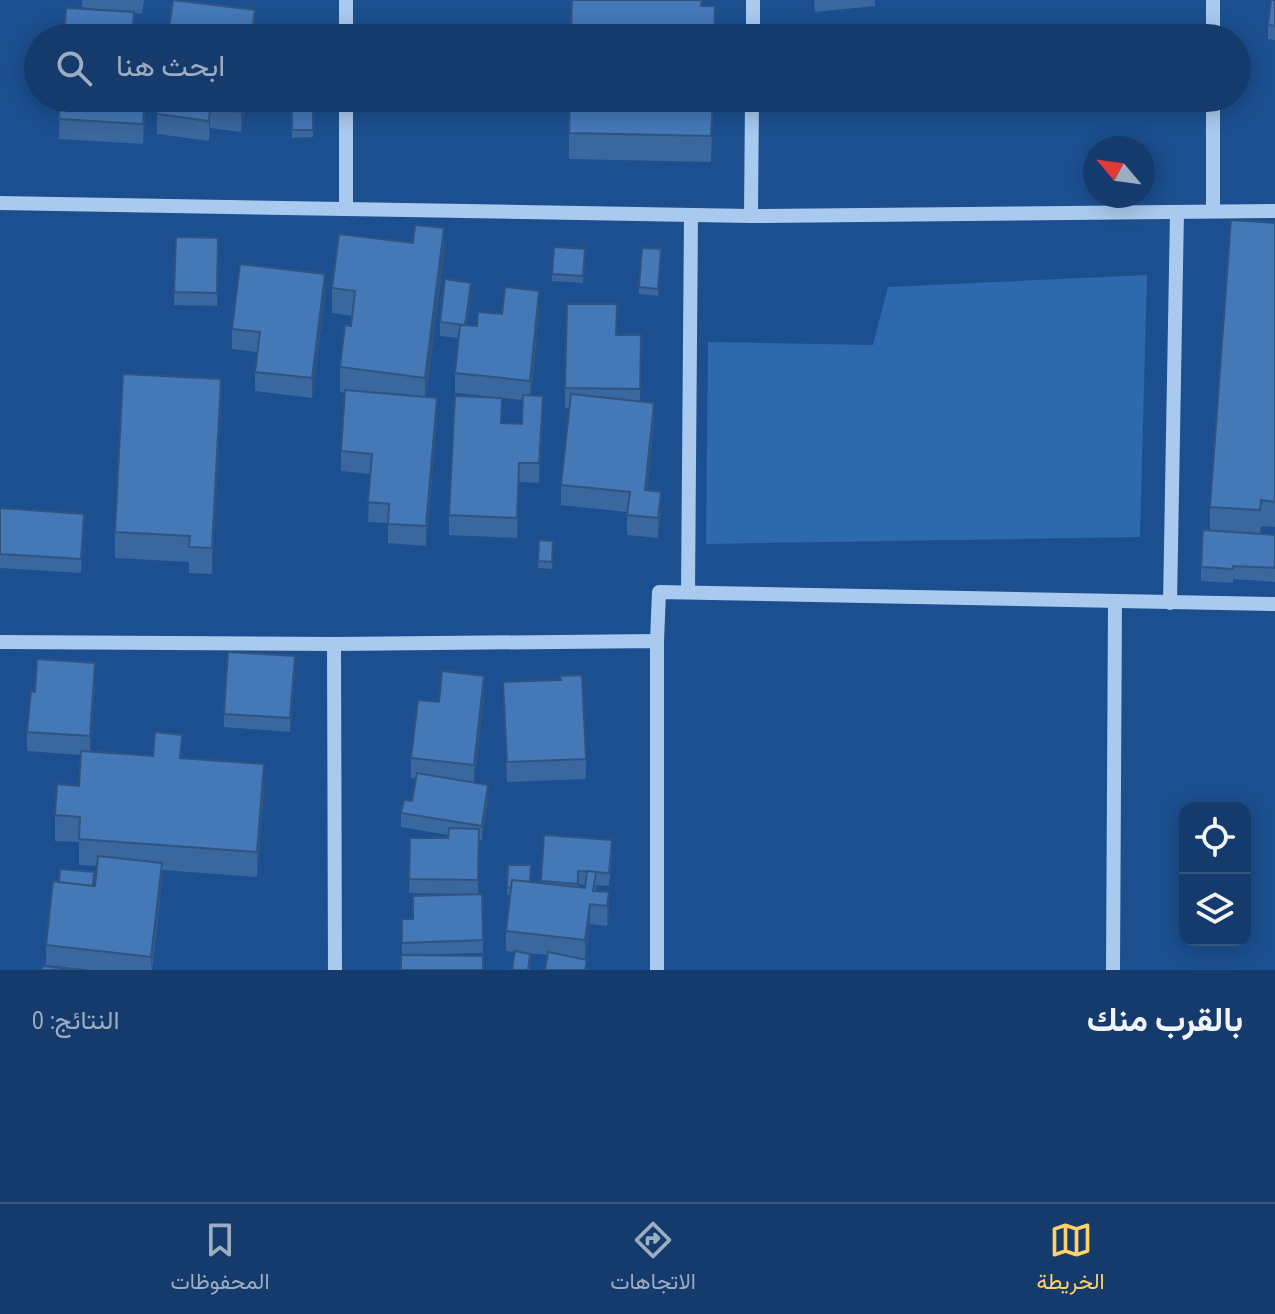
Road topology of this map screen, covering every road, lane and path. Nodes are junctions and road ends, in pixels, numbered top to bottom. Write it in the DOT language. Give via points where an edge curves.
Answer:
graph roads {
  1 [pos="346,0"];
  2 [pos="753,0"];
  3 [pos="1213,0"];
  4 [pos="346,24"];
  5 [pos="753,24"];
  6 [pos="1213,24"];
  7 [pos="346,112"];
  8 [pos="752,112"];
  9 [pos="1213,112"];
  10 [pos="0,203"];
  11 [pos="346,209"];
  12 [pos="1213,211"];
  13 [pos="1275,211"];
  14 [pos="1177,212"];
  15 [pos="691,215"];
  16 [pos="751,216"];
  17 [pos="688,592"];
  18 [pos="1115,602"];
  19 [pos="1170,603"];
  20 [pos="1275,604"];
  21 [pos="657,641"];
  22 [pos="0,642"];
  23 [pos="334,644"];
  24 [pos="335,970"];
  25 [pos="657,970"];
  26 [pos="1113,970"];
  1 -- 4 [label="street"];
  2 -- 5 [label="street"];
  3 -- 6 [label="street"];
  7 -- 11 [label="street"];
  8 -- 16 [label="street"];
  9 -- 12 [label="street"];
  10 -- 11 [label="street"];
  11 -- 15 [label="street"];
  12 -- 13 [label="street"];
  12 -- 14 [label="street"];
  14 -- 16 [label="street"];
  14 -- 19 [label="street"];
  15 -- 16 [label="street"];
  15 -- 17 [label="street"];
  17 -- 18 [label="street"];
  17 -- 21 [label="street" via="659,592"];
  18 -- 19 [label="street"];
  18 -- 26 [label="street"];
  19 -- 20 [label="street"];
  21 -- 23 [label="street"];
  21 -- 25 [label="street"];
  22 -- 23 [label="street"];
  23 -- 24 [label="street"];
}
